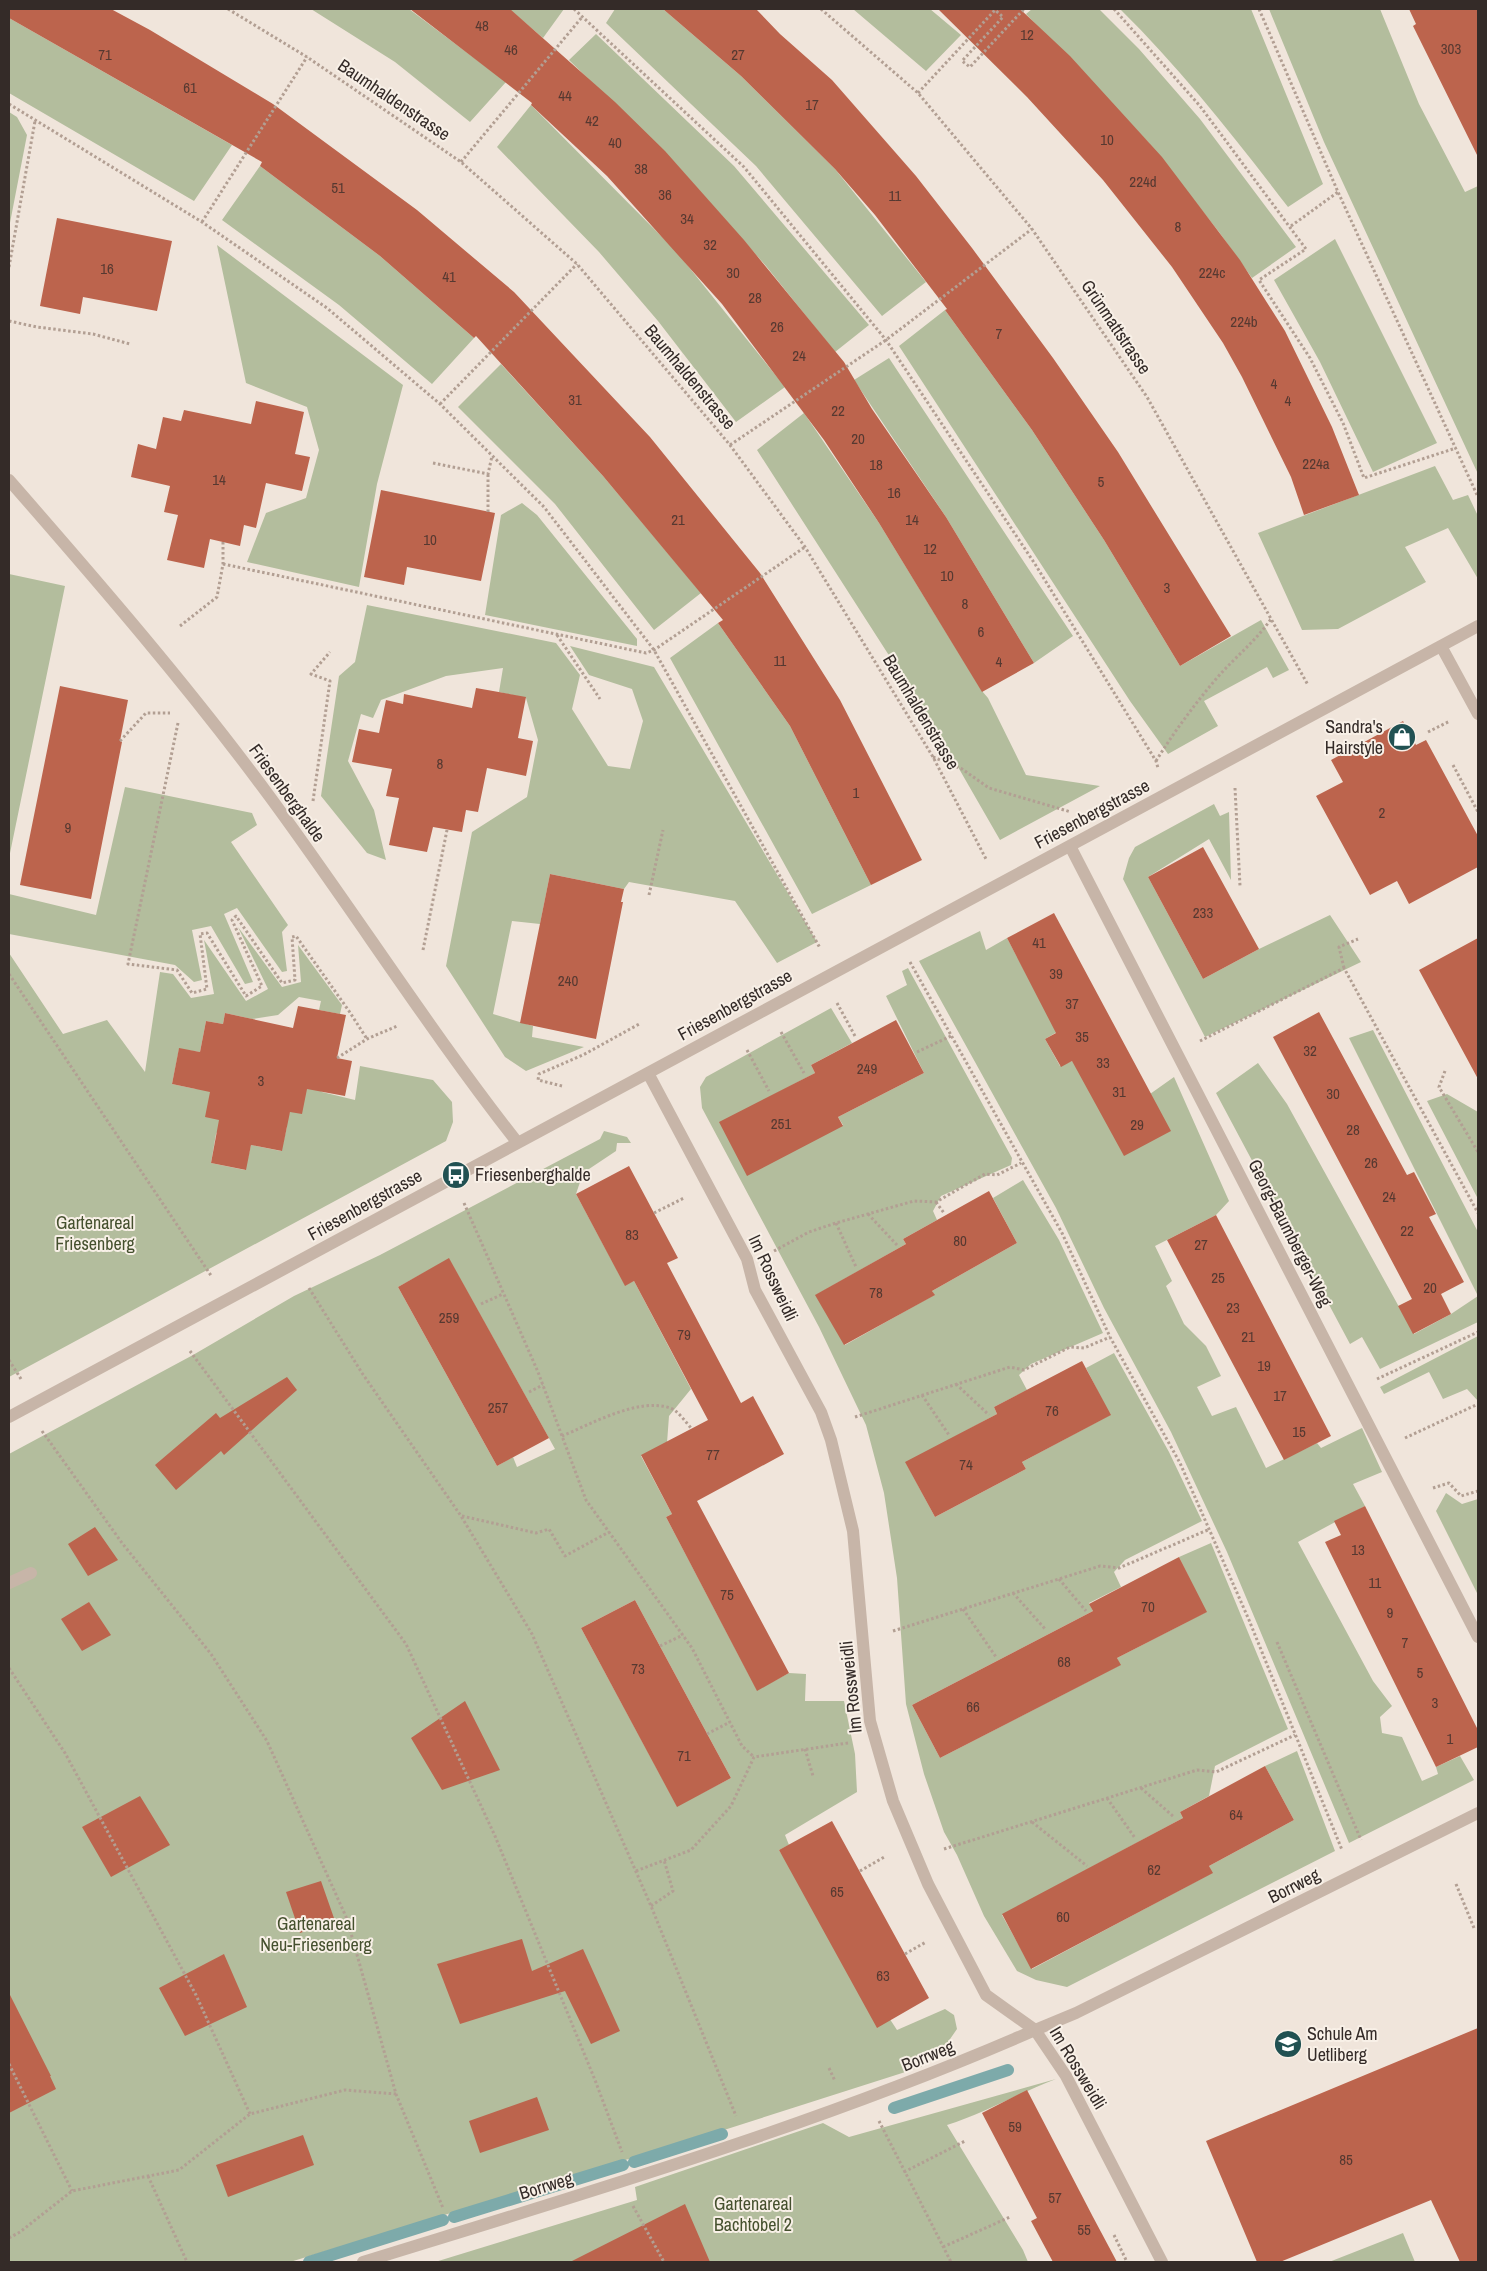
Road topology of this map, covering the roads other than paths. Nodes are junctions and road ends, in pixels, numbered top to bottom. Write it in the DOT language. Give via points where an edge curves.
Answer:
graph roads {
  1 [pos="9,480"];
  2 [pos="1478,626"];
  3 [pos="1441,646"];
  4 [pos="1478,714"];
  5 [pos="1070,846"];
  6 [pos="648,1073"];
  7 [pos="517,1142"];
  8 [pos="9,1416"];
  9 [pos="31,1574"];
  10 [pos="9,1583"];
  11 [pos="1478,1637"];
  12 [pos="1478,1813"];
  13 [pos="1035,2030"];
  14 [pos="363,2262"];
  15 [pos="1162,2262"];
  1 -- 7 [label="street, Friesenberghalde" via="176,675 270,797 473,1086"];
  2 -- 3 [label="street, Friesenbergstrasse"];
  3 -- 4 [label="street"];
  3 -- 5 [label="street, Friesenbergstrasse"];
  5 -- 6 [label="street, Friesenbergstrasse"];
  5 -- 11 [label="street, Georg-Baumberger-Weg"];
  6 -- 7 [label="street, Friesenbergstrasse"];
  6 -- 13 [label="street, Im Rossweidli" via="746,1259 755,1290 821,1412 831,1440 853,1531 870,1722 893,1801 928,1884 986,1995"];
  7 -- 8 [label="street, Friesenbergstrasse"];
  9 -- 10 [label="street"];
  12 -- 13 [label="street, Borrweg" via="1076,2013"];
  13 -- 14 [label="street, Borrweg" via="867,2098 631,2178"];
  13 -- 15 [label="street, Im Rossweidli" via="1066,2076"];
}
